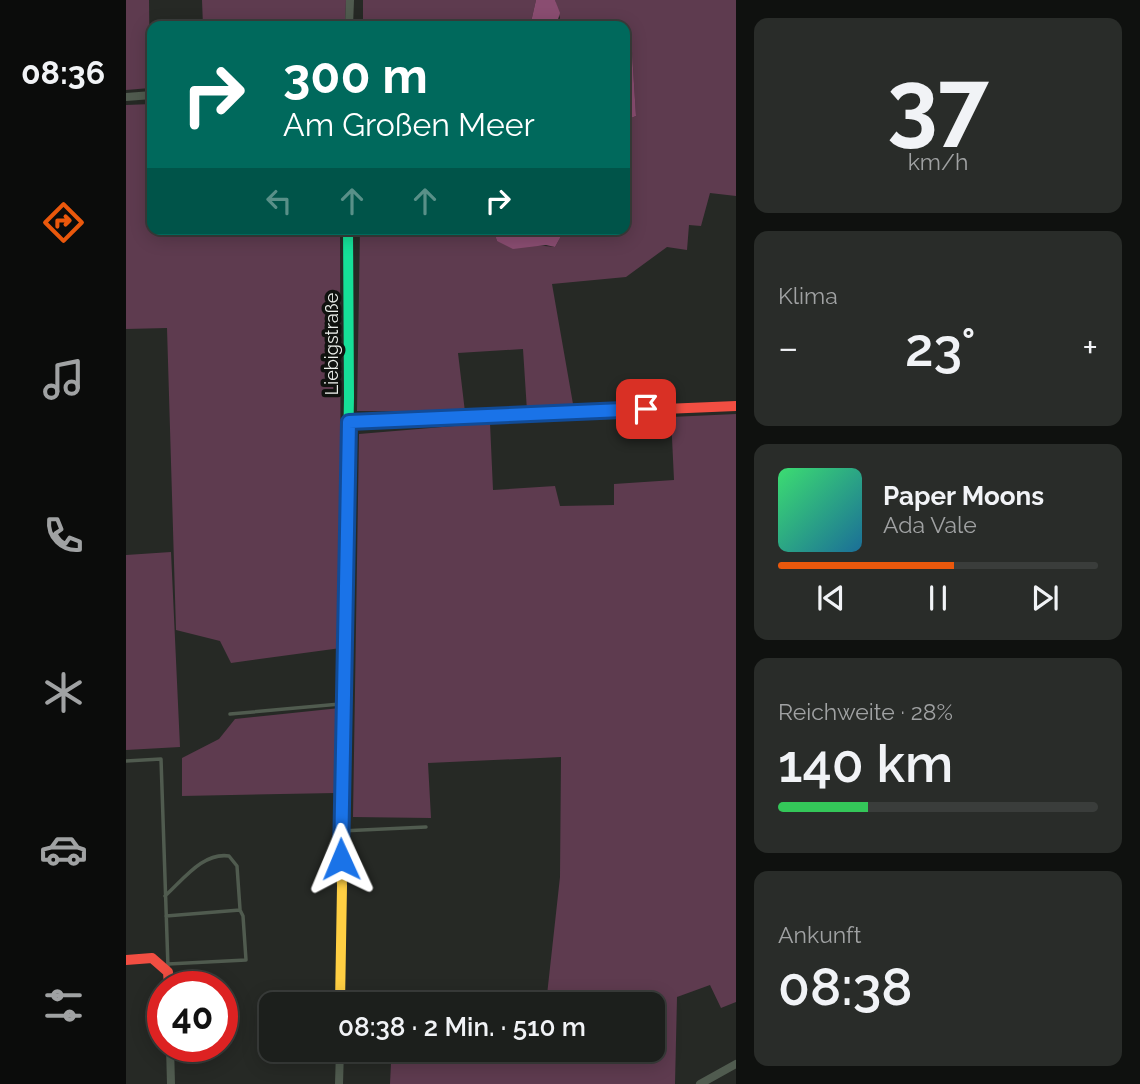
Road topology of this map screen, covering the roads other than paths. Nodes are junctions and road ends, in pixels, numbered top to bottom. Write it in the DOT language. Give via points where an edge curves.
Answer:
graph roads {
  1 [pos="350,0"];
  2 [pos="349,21"];
  3 [pos="147,95"];
  4 [pos="126,97"];
  5 [pos="348,235"];
  6 [pos="736,406"];
  7 [pos="349,422"];
  8 [pos="344,704"];
  9 [pos="230,714"];
  10 [pos="126,761"];
  11 [pos="426,827"];
  12 [pos="340,831"];
  13 [pos="165,896"];
  14 [pos="240,910"];
  15 [pos="166,916"];
  16 [pos="126,960"];
  17 [pos="168,968"];
  18 [pos="168,971"];
  19 [pos="340,992"];
  20 [pos="170,1062"];
  21 [pos="340,1062"];
  22 [pos="736,1064"];
  23 [pos="171,1084"];
  24 [pos="340,1084"];
  25 [pos="700,1084"];
  1 -- 2 [label="street"];
  3 -- 4 [label="street"];
  5 -- 7 [label="street, Liebigstraße"];
  6 -- 7 [label="street"];
  7 -- 8 [label="street, Liebigstraße"];
  8 -- 9 [label="lane"];
  8 -- 12 [label="street, Liebigstraße"];
  10 -- 13 [label="lane" via="161,759"];
  11 -- 12 [label="lane"];
  12 -- 19 [label="street, Liebigstraße"];
  13 -- 14 [label="lane" via="195,867 220,855 229,856 237,866"];
  13 -- 15 [label="lane"];
  14 -- 15 [label="lane"];
  14 -- 17 [label="lane" via="246,960"];
  15 -- 17 [label="lane"];
  16 -- 17 [label="street" via="152,958"];
  17 -- 18 [label="street"];
  20 -- 23 [label="street"];
  21 -- 24 [label="street"];
  22 -- 25 [label="street"];
}
